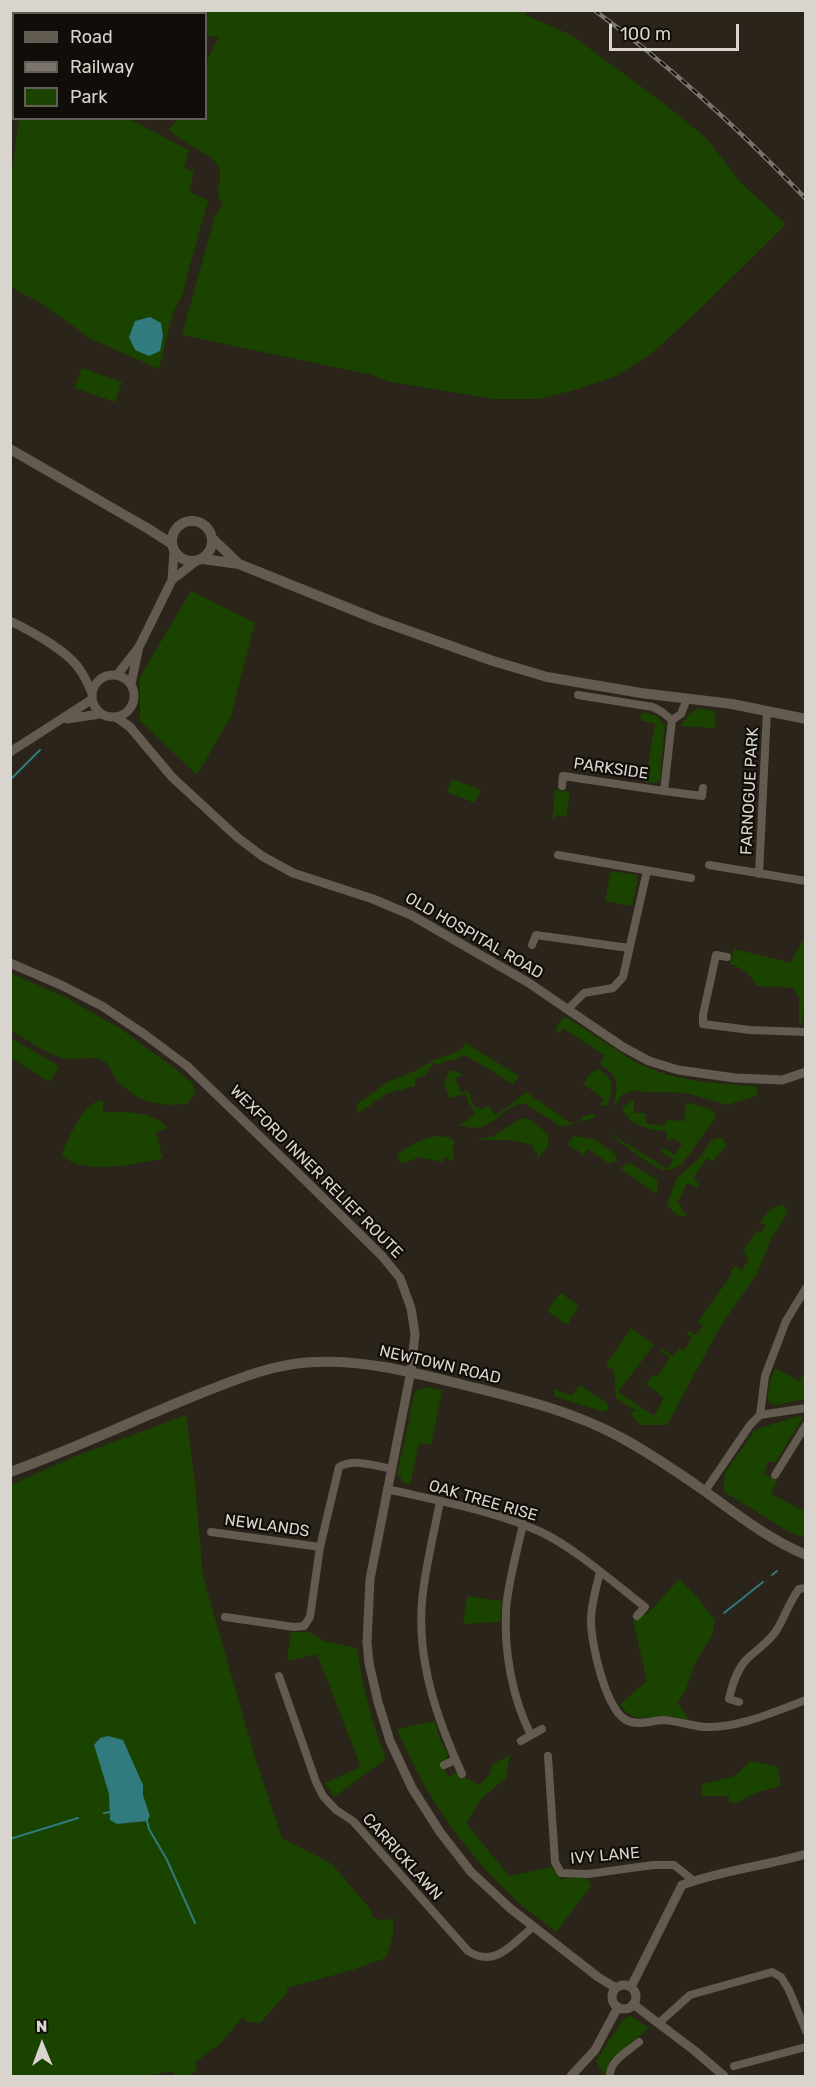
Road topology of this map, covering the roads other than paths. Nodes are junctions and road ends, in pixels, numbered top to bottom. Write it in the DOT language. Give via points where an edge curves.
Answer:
graph roads {
  1 [pos="10,449"];
  2 [pos="147,528"];
  3 [pos="176,528"];
  4 [pos="213,539"];
  5 [pos="173,548"];
  6 [pos="199,561"];
  7 [pos="239,564"];
  8 [pos="172,580"];
  9 [pos="10,621"];
  10 [pos="139,647"];
  11 [pos="80,669"];
  12 [pos="117,675"];
  13 [pos="101,678"];
  14 [pos="131,684"];
  15 [pos="578,695"];
  16 [pos="91,696"];
  17 [pos="687,699"];
  18 [pos="130,708"];
  19 [pos="767,710"];
  20 [pos="100,714"];
  21 [pos="117,717"];
  22 [pos="62,719"];
  23 [pos="806,719"];
  24 [pos="672,720"];
  25 [pos="130,727"];
  26 [pos="14,749"];
  27 [pos="562,786"];
  28 [pos="703,788"];
  29 [pos="663,790"];
  30 [pos="558,855"];
  31 [pos="710,865"];
  32 [pos="647,871"];
  33 [pos="759,874"];
  34 [pos="691,878"];
  35 [pos="806,881"];
  36 [pos="532,945"];
  37 [pos="629,948"];
  38 [pos="727,957"];
  39 [pos="10,963"];
  40 [pos="568,1009"];
  41 [pos="806,1032"];
  42 [pos="806,1072"];
  43 [pos="806,1288"];
  44 [pos="411,1371"];
  45 [pos="806,1408"];
  46 [pos="760,1415"];
  47 [pos="806,1425"];
  48 [pos="392,1469"];
  49 [pos="10,1472"];
  50 [pos="774,1474"];
  51 [pos="387,1489"];
  52 [pos="705,1491"];
  53 [pos="440,1501"];
  54 [pos="523,1524"];
  55 [pos="211,1532"];
  56 [pos="320,1546"];
  57 [pos="806,1555"];
  58 [pos="600,1572"];
  59 [pos="806,1588"];
  60 [pos="637,1616"];
  61 [pos="225,1617"];
  62 [pos="279,1676"];
  63 [pos="806,1700"];
  64 [pos="739,1702"];
  65 [pos="542,1729"];
  66 [pos="531,1735"];
  67 [pos="521,1741"];
  68 [pos="548,1756"];
  69 [pos="455,1760"];
  70 [pos="444,1765"];
  71 [pos="462,1774"];
  72 [pos="806,1854"];
  73 [pos="694,1881"];
  74 [pos="533,1927"];
  75 [pos="631,1987"];
  76 [pos="616,1988"];
  77 [pos="633,2004"];
  78 [pos="618,2007"];
  79 [pos="659,2023"];
  80 [pos="806,2031"];
  81 [pos="639,2042"];
  82 [pos="806,2047"];
  83 [pos="734,2066"];
  84 [pos="572,2076"];
  85 [pos="610,2076"];
  86 [pos="724,2076"];
  1 -- 2 [label="main road"];
  2 -- 3 [label="main road"];
  2 -- 5 [label="main road"];
  3 -- 4 [label="main road" via="198,521"];
  3 -- 5 [label="main road"];
  4 -- 6 [label="main road" via="209,554"];
  4 -- 7 [label="main road"];
  5 -- 6 [label="main road" via="180,558"];
  5 -- 8 [label="street"];
  6 -- 7 [label="main road"];
  6 -- 8 [label="street"];
  7 -- 17 [label="main road" via="493,661 547,677"];
  8 -- 10 [label="street"];
  9 -- 11 [label="street" via="63,653"];
  10 -- 12 [label="street"];
  10 -- 14 [label="street"];
  11 -- 13 [label="street"];
  11 -- 16 [label="street"];
  12 -- 13 [label="street"];
  12 -- 14 [label="street"];
  13 -- 16 [label="street" via="94,684"];
  14 -- 18 [label="street" via="134,700"];
  15 -- 24 [label="street" via="653,707"];
  16 -- 20 [label="street"];
  16 -- 22 [label="street"];
  17 -- 19 [label="main road"];
  17 -- 24 [label="street, PARKSIDE" via="681,714"];
  18 -- 21 [label="street"];
  18 -- 25 [label="street"];
  19 -- 23 [label="main road"];
  19 -- 33 [label="street, FARNOGUE PARK"];
  20 -- 21 [label="street"];
  20 -- 22 [label="street"];
  21 -- 25 [label="street, OLD HOSPITAL ROAD"];
  22 -- 26 [label="street"];
  24 -- 29 [label="street, PARKSIDE"];
  25 -- 40 [label="street, OLD HOSPITAL ROAD" via="172,777 262,856 293,873 411,915"];
  27 -- 29 [label="street, PARKSIDE" via="563,776"];
  28 -- 29 [label="street, PARKSIDE" via="702,796"];
  30 -- 32 [label="street"];
  31 -- 33 [label="street, FARNOGUE PARK"];
  32 -- 34 [label="street"];
  32 -- 37 [label="street"];
  33 -- 35 [label="street, FARNOGUE PARK"];
  36 -- 37 [label="street" via="536,935"];
  37 -- 40 [label="street" via="619,983 613,988 584,993"];
  38 -- 41 [label="street" via="716,955 703,1024"];
  39 -- 44 [label="street, WEXFORD INNER RELIEF ROUTE" via="102,1006 187,1066 382,1256 400,1278 411,1308 415,1334"];
  40 -- 42 [label="street, OLD HOSPITAL ROAD" via="623,1047 678,1070 782,1080"];
  43 -- 46 [label="street" via="786,1321 765,1376"];
  44 -- 48 [label="street, WEXFORD INNER RELIEF ROUTE"];
  44 -- 49 [label="main road, NEWTOWN ROAD" via="346,1362 283,1365 240,1378"];
  44 -- 52 [label="main road, NEWTOWN ROAD" via="543,1404 589,1422"];
  45 -- 46 [label="street"];
  46 -- 52 [label="street"];
  47 -- 50 [label="street"];
  48 -- 51 [label="street, WEXFORD INNER RELIEF ROUTE"];
  48 -- 56 [label="street, NEWLANDS" via="354,1463 339,1467"];
  51 -- 53 [label="street, OAK TREE RISE"];
  51 -- 74 [label="street, WEXFORD INNER RELIEF ROUTE" via="370,1579 367,1622 369,1663 390,1741 412,1788 442,1835 471,1872"];
  52 -- 57 [label="main road, NEWTOWN ROAD" via="751,1526"];
  53 -- 54 [label="street, OAK TREE RISE"];
  53 -- 69 [label="street" via="422,1599 422,1637 435,1709"];
  54 -- 58 [label="street, OAK TREE RISE" via="546,1534"];
  54 -- 66 [label="street" via="506,1609 506,1635 512,1680"];
  55 -- 56 [label="street, NEWLANDS"];
  56 -- 61 [label="street, NEWLANDS" via="310,1617 304,1626 294,1628"];
  58 -- 60 [label="street, OAK TREE RISE" via="645,1607"];
  58 -- 63 [label="street" via="592,1613 595,1648 609,1696 629,1722 661,1720 704,1727 728,1726"];
  59 -- 64 [label="street" via="799,1589 793,1597 776,1632 744,1662 729,1699"];
  62 -- 74 [label="street, CARRICKLAWN" via="323,1796 353,1821 468,1951 480,1958 490,1958"];
  65 -- 66 [label="street"];
  66 -- 67 [label="street"];
  68 -- 73 [label="street, IVY LANE" via="555,1862 561,1873 674,1865"];
  69 -- 70 [label="street"];
  69 -- 71 [label="street"];
  72 -- 73 [label="street"];
  73 -- 75 [label="street" via="682,1885"];
  74 -- 76 [label="street, WEXFORD INNER RELIEF ROUTE"];
  75 -- 76 [label="street"];
  75 -- 77 [label="street" via="636,1997"];
  76 -- 78 [label="street" via="612,1998"];
  77 -- 78 [label="street"];
  77 -- 79 [label="street"];
  78 -- 84 [label="street" via="595,2050"];
  79 -- 80 [label="street" via="690,1995 772,1972 781,1977 789,1990"];
  79 -- 86 [label="street"];
  81 -- 85 [label="street" via="614,2063"];
  82 -- 83 [label="street"];
}
